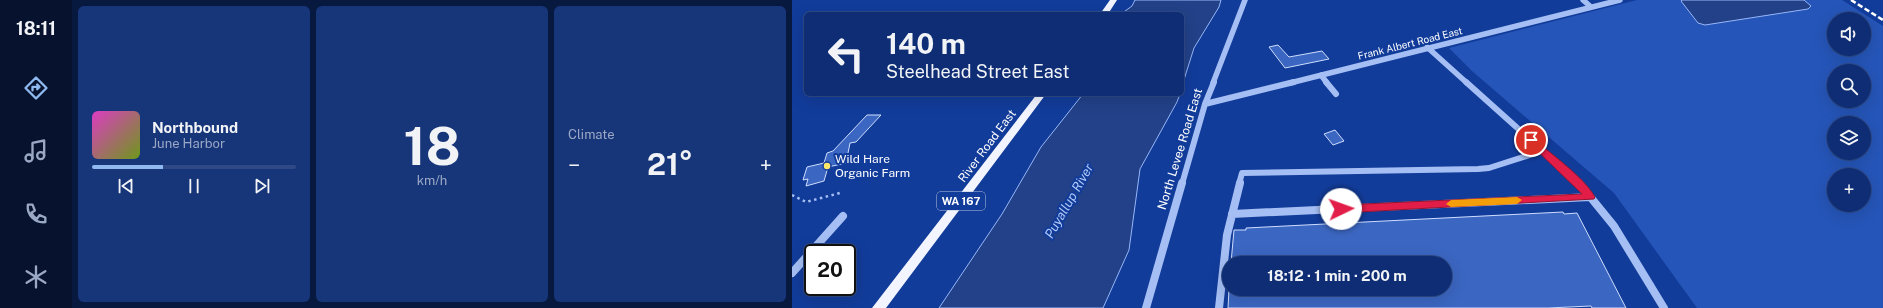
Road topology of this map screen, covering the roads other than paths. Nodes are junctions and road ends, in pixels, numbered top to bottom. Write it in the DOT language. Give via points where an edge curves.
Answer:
graph roads {
  1 [pos="1114,0"];
  2 [pos="1245,0"];
  3 [pos="1583,0"];
  4 [pos="1620,0"];
  5 [pos="1590,7"];
  6 [pos="1105,12"];
  7 [pos="1427,47"];
  8 [pos="1321,75"];
  9 [pos="1336,94"];
  10 [pos="1040,96"];
  11 [pos="1205,104"];
  12 [pos="1542,151"];
  13 [pos="1590,197"];
  14 [pos="1232,214"];
  15 [pos="844,216"];
  16 [pos="792,273"];
  17 [pos="879,308"];
  18 [pos="1146,308"];
  19 [pos="1219,308"];
  20 [pos="1664,308"];
  1 -- 6 [label="main road"];
  2 -- 11 [label="street, North Levee Road East"];
  3 -- 5 [label="street"];
  4 -- 5 [label="street, Frank Albert Road East"];
  5 -- 7 [label="street, Frank Albert Road East"];
  7 -- 8 [label="street, Frank Albert Road East"];
  7 -- 12 [label="street"];
  8 -- 9 [label="street"];
  8 -- 11 [label="street, Frank Albert Road East"];
  10 -- 17 [label="main road, River Road East / WA 167"];
  11 -- 18 [label="street, North Levee Road East"];
  12 -- 13 [label="street" via="1580,184"];
  12 -- 14 [label="street" via="1489,168 1478,169 1242,173"];
  13 -- 14 [label="street"];
  13 -- 20 [label="street" via="1632,252"];
  14 -- 19 [label="street" via="1227,235"];
  15 -- 16 [label="street"];
}
